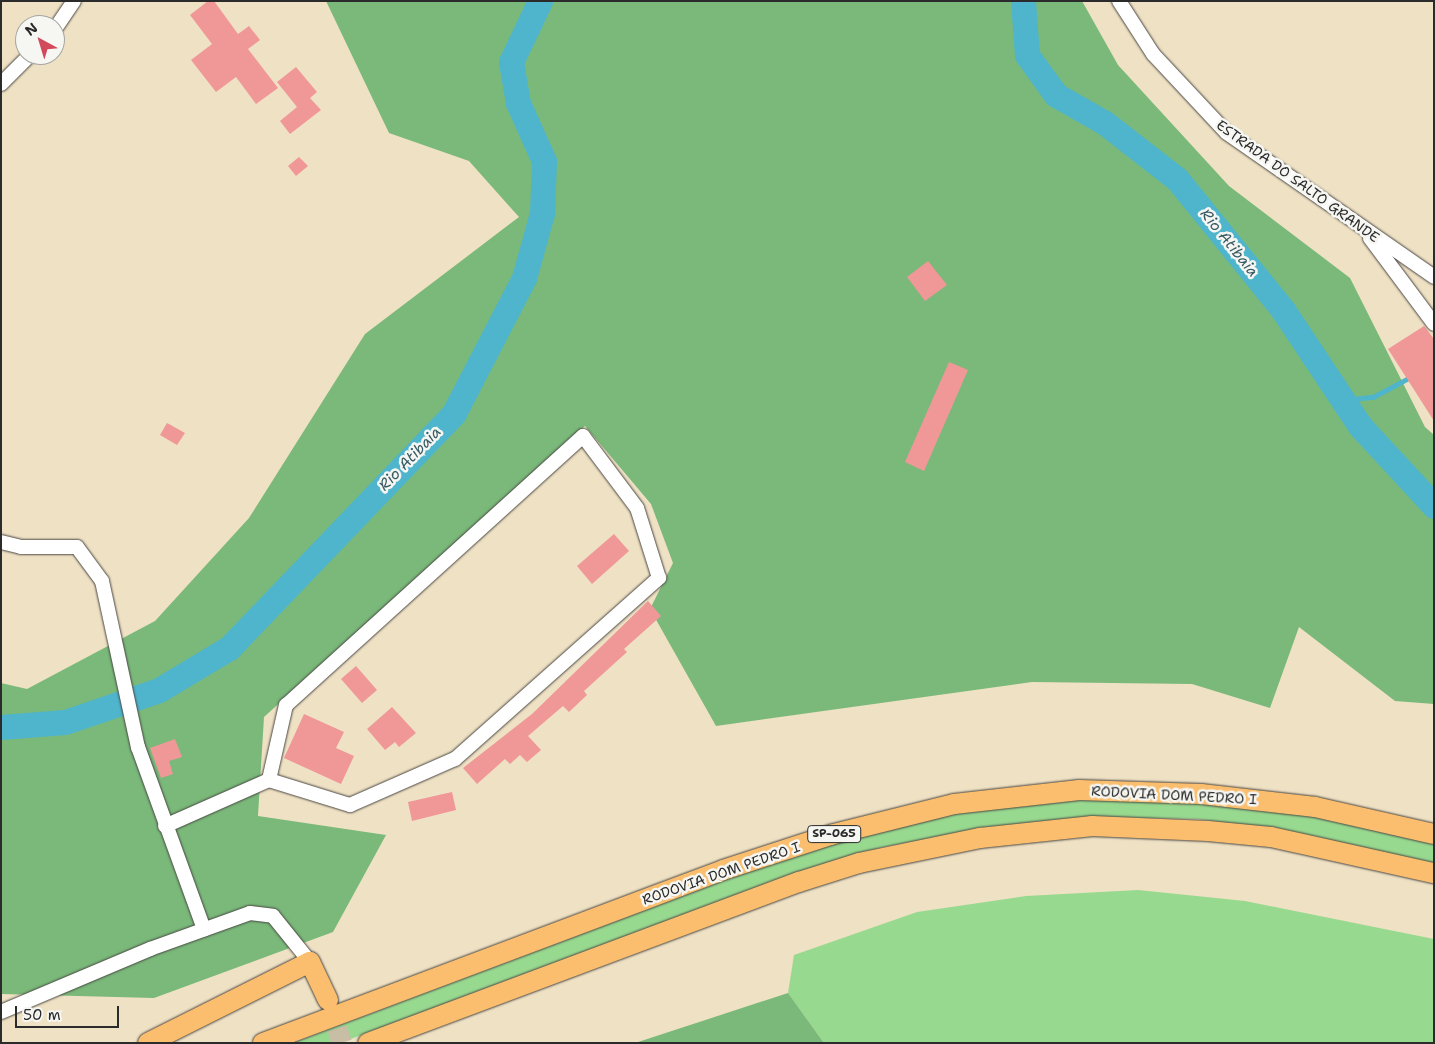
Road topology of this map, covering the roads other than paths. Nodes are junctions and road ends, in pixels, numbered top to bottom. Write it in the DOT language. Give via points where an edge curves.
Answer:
graph roads {
  1 [pos="74,1"];
  2 [pos="1119,1"];
  3 [pos="64,15"];
  4 [pos="20,65"];
  5 [pos="1,84"];
  6 [pos="1364,230"];
  7 [pos="1434,277"];
  8 [pos="1434,324"];
  9 [pos="1,542"];
  10 [pos="269,780"];
  11 [pos="165,826"];
  12 [pos="1434,834"];
  13 [pos="1434,873"];
  14 [pos="204,929"];
  15 [pos="310,962"];
  16 [pos="328,1000"];
  17 [pos="1,1012"];
  18 [pos="148,1043"];
  19 [pos="263,1043"];
  20 [pos="368,1043"];
  1 -- 3 [label="street"];
  2 -- 6 [label="street, ESTRADA DO SALTO GRANDE" via="1153,54 1228,133"];
  4 -- 5 [label="street"];
  6 -- 7 [label="street, ESTRADA DO SALTO GRANDE"];
  6 -- 8 [label="street"];
  9 -- 11 [label="street" via="21,547 77,547 102,581 138,747"];
  10 -- 10 [label="street" via="350,805 456,759 659,578 637,508 583,436 286,704"];
  10 -- 11 [label="street"];
  11 -- 14 [label="street"];
  12 -- 19 [label="highway, RODOVIA DOM PEDRO I / SP-065" via="1315,807 1201,794 1079,790 954,804 830,835 723,870"];
  13 -- 20 [label="highway, SP-065" via="1270,837 1208,831 1092,826 980,838 859,863 799,882"];
  14 -- 15 [label="street" via="250,913 273,916"];
  14 -- 17 [label="street"];
  15 -- 16 [label="highway"];
  15 -- 18 [label="highway"];
}
